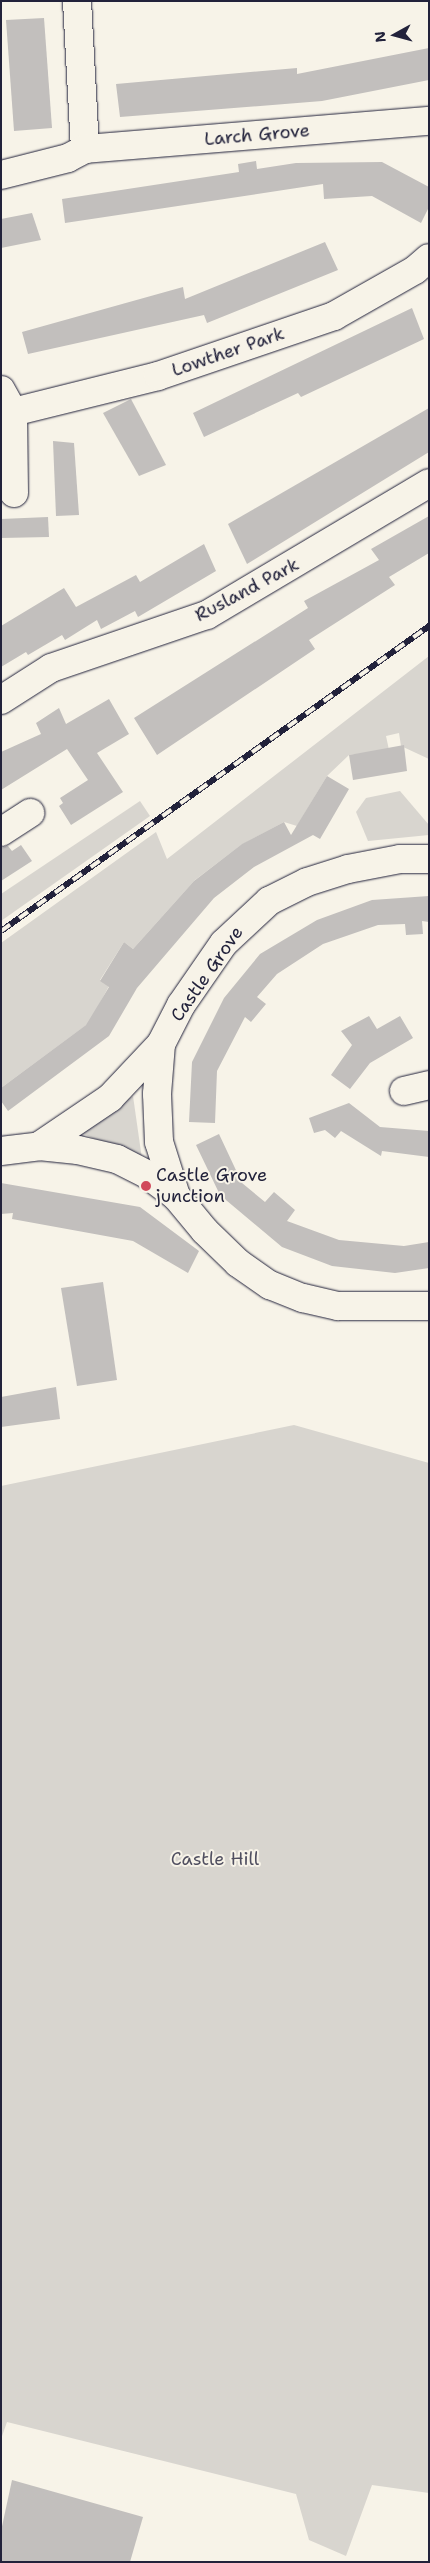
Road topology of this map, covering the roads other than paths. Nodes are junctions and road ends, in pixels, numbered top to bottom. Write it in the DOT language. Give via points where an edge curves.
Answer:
graph roads {
  1 [pos="77,1"];
  2 [pos="428,123"];
  3 [pos="84,149"];
  4 [pos="1,174"];
  5 [pos="429,258"];
  6 [pos="7,401"];
  7 [pos="429,483"];
  8 [pos="14,493"];
  9 [pos="1,700"];
  10 [pos="30,813"];
  11 [pos="1,832"];
  12 [pos="429,859"];
  13 [pos="161,1044"];
  14 [pos="39,1146"];
  15 [pos="1,1151"];
  16 [pos="176,1196"];
  17 [pos="429,1306"];
  1 -- 3 [label="street"];
  2 -- 3 [label="street, Larch Grove"];
  3 -- 4 [label="street, Larch Grove" via="68,158"];
  5 -- 6 [label="street, Lowther Park" via="415,270 334,316 158,376"];
  6 -- 8 [label="street"];
  7 -- 9 [label="street, Rusland Park" via="207,615 51,668"];
  10 -- 11 [label="street"];
  12 -- 13 [label="street, Castle Grove" via="400,859 348,869 306,882 269,901 224,943 181,1005"];
  13 -- 14 [label="street, Castle Grove" via="110,1098"];
  13 -- 16 [label="street, Castle Grove" via="157,1094 159,1142"];
  14 -- 15 [label="street, Castle Grove"];
  14 -- 16 [label="street" via="118,1159 148,1175"];
  16 -- 17 [label="street" via="226,1252 270,1285 303,1298 338,1306"];
}
